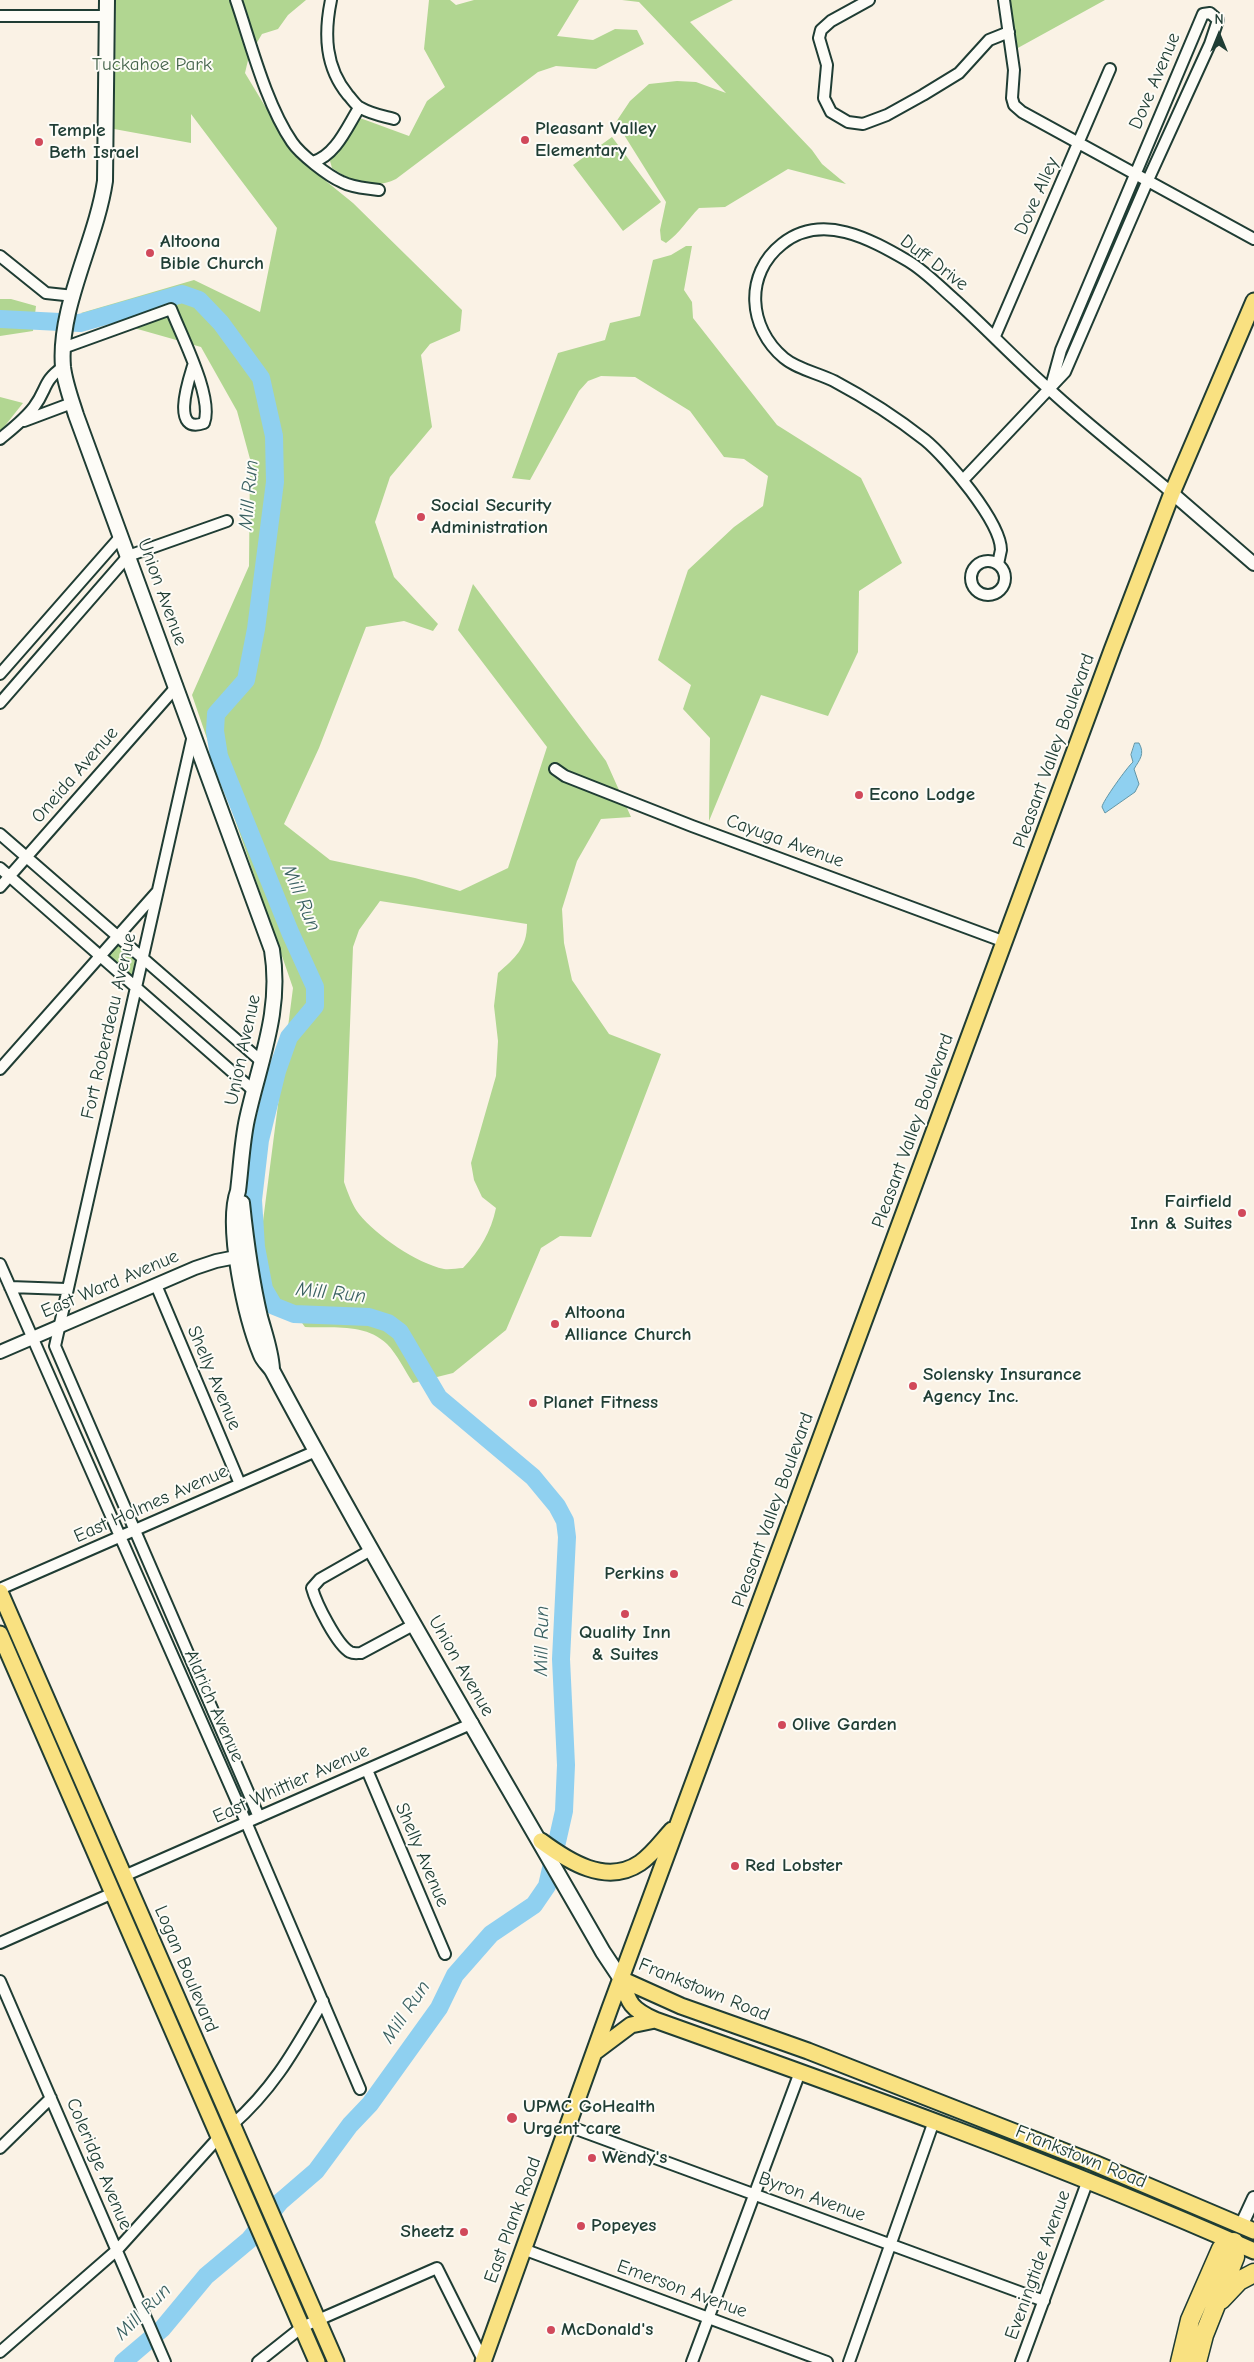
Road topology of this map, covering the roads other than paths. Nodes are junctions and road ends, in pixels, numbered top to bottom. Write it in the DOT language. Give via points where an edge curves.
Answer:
graph roads {
  1 [pos="107,0"];
  2 [pos="236,0"];
  3 [pos="331,0"];
  4 [pos="869,0"];
  5 [pos="1004,0"];
  6 [pos="0,16"];
  7 [pos="107,16"];
  8 [pos="1009,32"];
  9 [pos="1110,69"];
  10 [pos="359,108"];
  11 [pos="394,119"];
  12 [pos="1079,143"];
  13 [pos="313,162"];
  14 [pos="1134,173"];
  15 [pos="1148,180"];
  16 [pos="379,190"];
  17 [pos="1254,239"];
  18 [pos="0,256"];
  19 [pos="74,296"];
  20 [pos="1254,301"];
  21 [pos="994,336"];
  22 [pos="63,348"];
  23 [pos="193,366"];
  24 [pos="64,367"];
  25 [pos="1050,390"];
  26 [pos="72,404"];
  27 [pos="20,422"];
  28 [pos="0,439"];
  29 [pos="963,480"];
  30 [pos="1172,493"];
  31 [pos="227,521"];
  32 [pos="121,536"];
  33 [pos="128,556"];
  34 [pos="998,564"];
  35 [pos="1254,564"];
  36 [pos="0,674"];
  37 [pos="177,686"];
  38 [pos="0,703"];
  39 [pos="193,734"];
  40 [pos="555,769"];
  41 [pos="0,834"];
  42 [pos="26,857"];
  43 [pos="0,868"];
  44 [pos="10,876"];
  45 [pos="0,888"];
  46 [pos="158,892"];
  47 [pos="118,936"];
  48 [pos="1005,942"];
  49 [pos="100,956"];
  50 [pos="142,958"];
  51 [pos="136,987"];
  52 [pos="262,1061"];
  53 [pos="0,1069"];
  54 [pos="254,1091"];
  55 [pos="243,1256"];
  56 [pos="0,1264"];
  57 [pos="156,1285"];
  58 [pos="10,1287"];
  59 [pos="66,1289"];
  60 [pos="58,1327"];
  61 [pos="33,1338"];
  62 [pos="0,1352"];
  63 [pos="316,1451"];
  64 [pos="240,1484"];
  65 [pos="134,1530"];
  66 [pos="121,1536"];
  67 [pos="372,1550"];
  68 [pos="0,1591"];
  69 [pos="415,1624"];
  70 [pos="0,1634"];
  71 [pos="473,1723"];
  72 [pos="367,1770"];
  73 [pos="259,1817"];
  74 [pos="246,1822"];
  75 [pos="678,1823"];
  76 [pos="545,1846"];
  77 [pos="124,1876"];
  78 [pos="113,1893"];
  79 [pos="0,1943"];
  80 [pos="445,1954"];
  81 [pos="621,1978"];
  82 [pos="0,1981"];
  83 [pos="323,2001"];
  84 [pos="656,2020"];
  85 [pos="808,2051"];
  86 [pos="593,2053"];
  87 [pos="800,2072"];
  88 [pos="360,2089"];
  89 [pos="51,2098"];
  90 [pos="940,2104"];
  91 [pos="934,2121"];
  92 [pos="232,2124"];
  93 [pos="568,2126"];
  94 [pos="219,2137"];
  95 [pos="0,2148"];
  96 [pos="1088,2180"];
  97 [pos="755,2195"];
  98 [pos="1254,2198"];
  99 [pos="1243,2233"];
  100 [pos="890,2244"];
  101 [pos="524,2248"];
  102 [pos="117,2250"];
  103 [pos="1254,2251"];
  104 [pos="1254,2273"];
  105 [pos="1044,2301"];
  106 [pos="1214,2308"];
  107 [pos="709,2318"];
  108 [pos="318,2321"];
  109 [pos="302,2328"];
  110 [pos="0,2352"];
  111 [pos="163,2358"];
  112 [pos="258,2362"];
  113 [pos="317,2362"];
  114 [pos="336,2362"];
  115 [pos="484,2362"];
  116 [pos="692,2362"];
  117 [pos="827,2362"];
  118 [pos="849,2362"];
  119 [pos="1021,2362"];
  120 [pos="1180,2362"];
  121 [pos="1198,2362"];
  1 -- 7 [label="main road, Union Avenue"];
  2 -- 13 [label="street" via="280,122 304,157"];
  3 -- 10 [label="street" via="326,38 332,68"];
  4 -- 8 [label="street" via="831,21 819,38 827,65 824,98 831,112 848,122 863,124 916,99 959,73 989,40"];
  5 -- 8 [label="street"];
  6 -- 7 [label="street"];
  7 -- 19 [label="main road, Union Avenue" via="105,181"];
  8 -- 12 [label="street" via="1014,105"];
  9 -- 12 [label="street, Dove Alley"];
  10 -- 11 [label="street"];
  10 -- 13 [label="street" via="331,152"];
  12 -- 14 [label="street"];
  12 -- 21 [label="street, Dove Alley"];
  13 -- 16 [label="street" via="340,182"];
  14 -- 15 [label="street"];
  14 -- 15 [label="street, Dove Avenue" via="1203,14 1210,13 1216,16 1217,25 1210,44"];
  14 -- 25 [label="street, Dove Avenue" via="1061,350"];
  15 -- 17 [label="street"];
  15 -- 25 [label="street, Dove Avenue" via="1065,372"];
  18 -- 19 [label="street" via="46,293"];
  19 -- 22 [label="main road, Union Avenue"];
  20 -- 30 [label="main road, Pleasant Valley Boulevard"];
  21 -- 25 [label="street, Duff Drive"];
  21 -- 29 [label="street, Duff Drive" via="911,263 879,244 835,229 808,231 783,243 764,264 755,290 762,330 786,360 833,381 889,414 927,442"];
  22 -- 23 [label="street" via="171,309"];
  22 -- 24 [label="main road, Union Avenue"];
  23 -- 23 [label="street" via="185,391 184,408 185,418 197,425 204,423 206,404"];
  24 -- 26 [label="main road, Union Avenue"];
  24 -- 27 [label="street" via="49,377 35,406"];
  25 -- 29 [label="street, Dove Avenue"];
  25 -- 30 [label="street, Duff Drive"];
  26 -- 27 [label="street"];
  26 -- 32 [label="main road, Union Avenue"];
  27 -- 28 [label="street"];
  29 -- 34 [label="street, Duff Drive" via="993,526 1001,548"];
  30 -- 35 [label="street"];
  30 -- 48 [label="main road, Pleasant Valley Boulevard"];
  31 -- 33 [label="street"];
  32 -- 33 [label="main road, Union Avenue"];
  32 -- 36 [label="street"];
  33 -- 37 [label="main road, Union Avenue"];
  33 -- 38 [label="street"];
  37 -- 39 [label="main road, Union Avenue"];
  37 -- 42 [label="street, Oneida Avenue"];
  39 -- 46 [label="street, Fort Roberdeau Avenue"];
  39 -- 52 [label="main road, Union Avenue" via="272,950 276,973 275,1006"];
  40 -- 48 [label="street, Cayuga Avenue" via="565,776 692,826"];
  41 -- 42 [label="street"];
  42 -- 44 [label="street, Oneida Avenue"];
  42 -- 47 [label="street"];
  43 -- 44 [label="street"];
  44 -- 45 [label="street, Oneida Avenue"];
  44 -- 49 [label="street"];
  46 -- 47 [label="street"];
  46 -- 50 [label="street, Fort Roberdeau Avenue"];
  47 -- 49 [label="street"];
  47 -- 50 [label="street"];
  48 -- 75 [label="main road, Pleasant Valley Boulevard"];
  49 -- 51 [label="street"];
  49 -- 53 [label="street"];
  50 -- 51 [label="street, Fort Roberdeau Avenue"];
  50 -- 52 [label="street"];
  51 -- 54 [label="street"];
  51 -- 59 [label="street, Fort Roberdeau Avenue"];
  52 -- 54 [label="main road, Union Avenue"];
  54 -- 55 [label="main road, Union Avenue" via="243,1140 238,1191 242,1200"];
  55 -- 57 [label="street, East Ward Avenue" via="202,1266"];
  55 -- 63 [label="main road, Union Avenue" via="271,1354 272,1369"];
  56 -- 58 [label="street, Aldrich Avenue"];
  57 -- 60 [label="street, East Ward Avenue"];
  57 -- 64 [label="street, Shelly Avenue"];
  58 -- 59 [label="street"];
  58 -- 61 [label="street, Aldrich Avenue"];
  59 -- 60 [label="street, Fort Roberdeau Avenue"];
  60 -- 61 [label="street, East Ward Avenue"];
  60 -- 65 [label="street, Aldrich Avenue" via="55,1346"];
  61 -- 62 [label="street, East Ward Avenue"];
  61 -- 66 [label="street, Aldrich Avenue"];
  63 -- 64 [label="street, East Holmes Avenue"];
  63 -- 67 [label="main road, Union Avenue"];
  64 -- 65 [label="street, East Holmes Avenue"];
  65 -- 66 [label="street, East Holmes Avenue"];
  65 -- 73 [label="street, Aldrich Avenue"];
  66 -- 68 [label="street, East Holmes Avenue"];
  66 -- 74 [label="street, Aldrich Avenue"];
  67 -- 69 [label="main road, Union Avenue"];
  67 -- 69 [label="street" via="320,1579 312,1588 315,1600 344,1648 352,1654 361,1653"];
  68 -- 77 [label="main road, Logan Boulevard"];
  69 -- 71 [label="main road, Union Avenue"];
  70 -- 78 [label="main road, Logan Boulevard"];
  71 -- 72 [label="street, East Whittier Avenue"];
  71 -- 76 [label="main road, Union Avenue"];
  72 -- 73 [label="street, East Whittier Avenue"];
  72 -- 80 [label="street, Shelly Avenue"];
  73 -- 74 [label="street, East Whittier Avenue"];
  74 -- 77 [label="street, East Whittier Avenue"];
  74 -- 83 [label="street, Aldrich Avenue"];
  75 -- 76 [label="main road" via="639,1864 617,1872 588,1870"];
  75 -- 81 [label="main road, Pleasant Valley Boulevard"];
  76 -- 81 [label="main road, Union Avenue"];
  77 -- 92 [label="main road, Logan Boulevard"];
  78 -- 79 [label="street"];
  78 -- 94 [label="main road, Logan Boulevard"];
  81 -- 84 [label="main road, Frankstown Road" via="632,2007"];
  81 -- 85 [label="main road, Frankstown Road" via="681,2006"];
  81 -- 86 [label="main road, East Plank Road"];
  82 -- 89 [label="street, Coleridge Avenue"];
  83 -- 88 [label="street, Aldrich Avenue"];
  83 -- 92 [label="street" via="282,2071 251,2108"];
  84 -- 86 [label="main road" via="631,2025"];
  84 -- 87 [label="main road, Frankstown Road"];
  85 -- 87 [label="main road"];
  85 -- 90 [label="main road, Frankstown Road"];
  86 -- 93 [label="main road, East Plank Road"];
  87 -- 91 [label="main road, Frankstown Road"];
  87 -- 97 [label="street"];
  89 -- 95 [label="street"];
  89 -- 102 [label="street, Coleridge Avenue"];
  90 -- 91 [label="main road"];
  90 -- 99 [label="main road, Frankstown Road" via="1094,2163"];
  91 -- 96 [label="main road, Frankstown Road"];
  91 -- 100 [label="street"];
  92 -- 108 [label="main road, Logan Boulevard"];
  93 -- 97 [label="street, Byron Avenue"];
  93 -- 101 [label="main road, East Plank Road"];
  94 -- 102 [label="street"];
  94 -- 109 [label="main road, Logan Boulevard"];
  96 -- 99 [label="main road, Frankstown Road"];
  96 -- 105 [label="street, Eveningtide Avenue"];
  97 -- 100 [label="street, Byron Avenue"];
  97 -- 107 [label="street"];
  98 -- 99 [label="street"];
  99 -- 103 [label="main road, Frankstown Road"];
  99 -- 106 [label="highway"];
  99 -- 120 [label="highway" via="1221,2249 1190,2320"];
  100 -- 105 [label="street, Byron Avenue"];
  100 -- 118 [label="street"];
  101 -- 107 [label="street, Emerson Avenue"];
  101 -- 115 [label="main road, East Plank Road"];
  102 -- 110 [label="street"];
  102 -- 111 [label="street, Coleridge Avenue"];
  104 -- 106 [label="highway" via="1239,2282"];
  105 -- 119 [label="street, Eveningtide Avenue"];
  106 -- 121 [label="highway"];
  107 -- 116 [label="street"];
  107 -- 117 [label="street, Emerson Avenue"];
  108 -- 109 [label="street"];
  108 -- 114 [label="main road, Logan Boulevard"];
  108 -- 115 [label="street" via="437,2268"];
  109 -- 112 [label="street"];
  109 -- 113 [label="main road, Logan Boulevard"];
}
